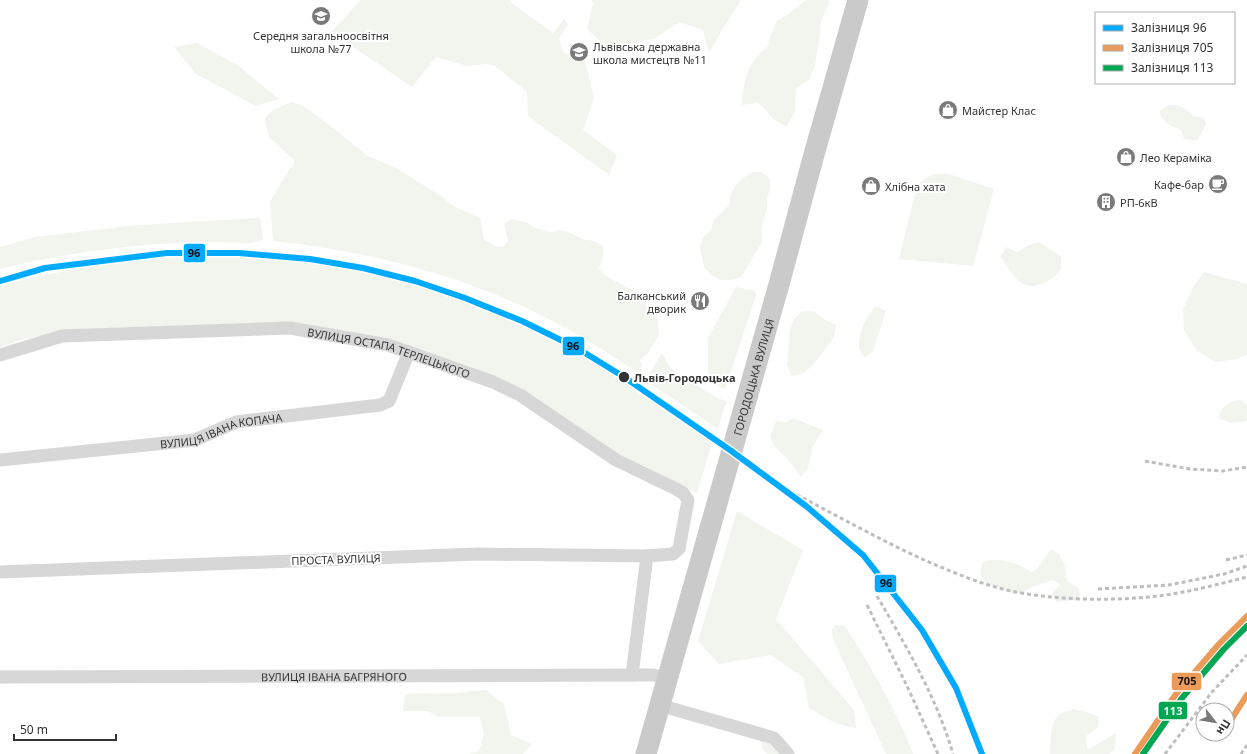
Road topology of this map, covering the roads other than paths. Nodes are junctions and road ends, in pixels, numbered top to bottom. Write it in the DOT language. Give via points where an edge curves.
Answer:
graph roads {
  1 [pos="858,0"];
  2 [pos="409,352"];
  3 [pos="0,355"];
  4 [pos="0,460"];
  5 [pos="673,554"];
  6 [pos="647,556"];
  7 [pos="0,572"];
  8 [pos="632,674"];
  9 [pos="0,677"];
  10 [pos="667,678"];
  11 [pos="659,705"];
  12 [pos="646,754"];
  13 [pos="788,754"];
  1 -- 10 [label="main road, ГОРОДОЦЬКА ВУЛИЦЯ"];
  2 -- 3 [label="street, ВУЛИЦЯ ОСТАПА ТЕРЛЕЦЬКОГО" via="388,345 290,328 62,336"];
  2 -- 4 [label="street, ВУЛИЦЯ ІВАНА КОПАЧА" via="389,401 380,405 236,422 195,440"];
  2 -- 5 [label="street, ВУЛИЦЯ ОСТАПА ТЕРЛЕЦЬКОГО" via="493,382 520,395 616,460 683,493 688,500 679,549"];
  5 -- 6 [label="street, ПРОСТА ВУЛИЦЯ"];
  6 -- 7 [label="street, ПРОСТА ВУЛИЦЯ" via="478,554"];
  6 -- 8 [label="street"];
  8 -- 9 [label="street, ВУЛИЦЯ ІВАНА БАГРЯНОГО"];
  8 -- 10 [label="street, ВУЛИЦЯ ІВАНА БАГРЯНОГО"];
  10 -- 11 [label="main road, ГОРОДОЦЬКА ВУЛИЦЯ"];
  11 -- 12 [label="main road, ГОРОДОЦЬКА ВУЛИЦЯ"];
  11 -- 13 [label="street" via="774,738"];
}
